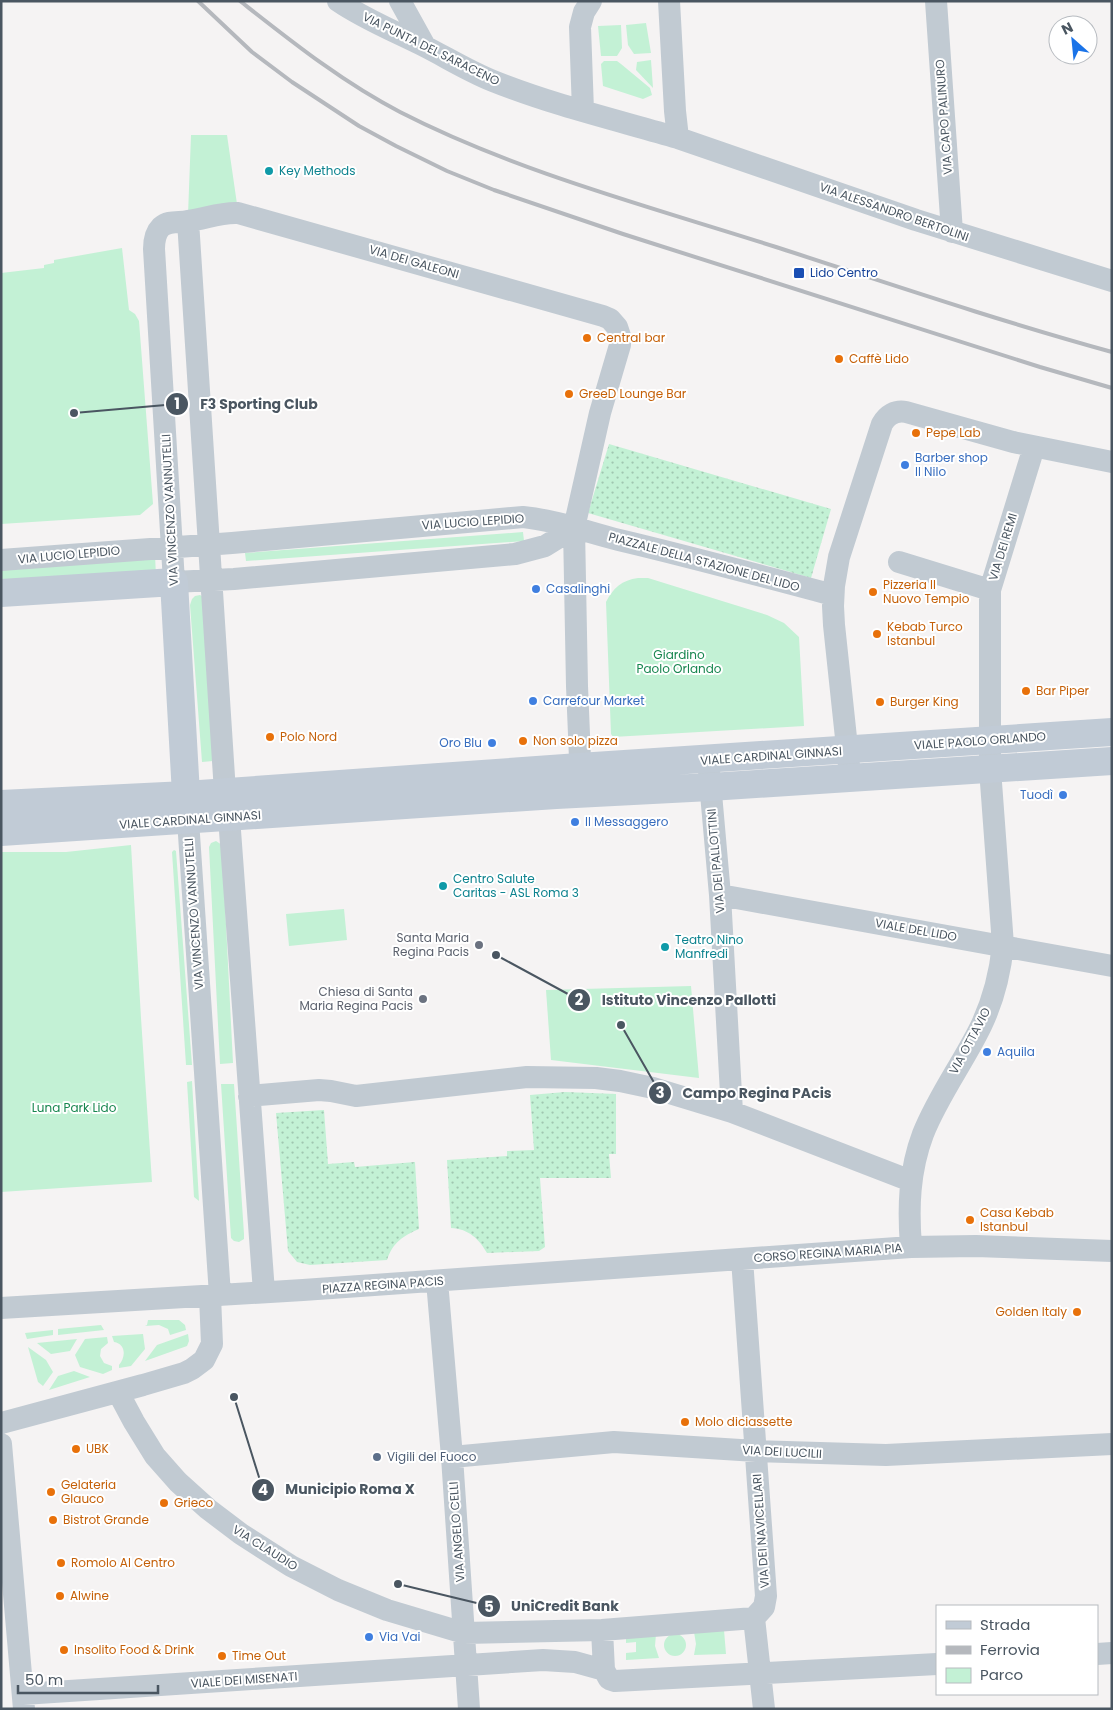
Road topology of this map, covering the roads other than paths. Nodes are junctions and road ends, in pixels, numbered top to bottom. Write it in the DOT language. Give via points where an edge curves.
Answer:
graph roads {
  1 [pos="338,1"];
  2 [pos="400,1"];
  3 [pos="591,1"];
  4 [pos="669,1"];
  5 [pos="936,1"];
  6 [pos="424,46"];
  7 [pos="583,111"];
  8 [pos="678,138"];
  9 [pos="188,221"];
  10 [pos="952,232"];
  11 [pos="1112,281"];
  12 [pos="1034,447"];
  13 [pos="1112,462"];
  14 [pos="574,528"];
  15 [pos="210,544"];
  16 [pos="173,546"];
  17 [pos="1,560"];
  18 [pos="899,562"];
  19 [pos="212,580"];
  20 [pos="174,582"];
  21 [pos="990,590"];
  22 [pos="1,593"];
  23 [pos="833,596"];
  24 [pos="1112,732"];
  25 [pos="989,740"];
  26 [pos="847,750"];
  27 [pos="708,760"];
  28 [pos="1112,761"];
  29 [pos="579,767"];
  30 [pos="990,769"];
  31 [pos="850,777"];
  32 [pos="475,788"];
  33 [pos="710,788"];
  34 [pos="582,794"];
  35 [pos="1,804"];
  36 [pos="227,805"];
  37 [pos="187,807"];
  38 [pos="1,832"];
  39 [pos="720,895"];
  40 [pos="1003,945"];
  41 [pos="1112,966"];
  42 [pos="249,1096"];
  43 [pos="732,1112"];
  44 [pos="911,1181"];
  45 [pos="911,1247"];
  46 [pos="1112,1251"];
  47 [pos="742,1259"];
  48 [pos="545,1273"];
  49 [pos="438,1281"];
  50 [pos="264,1292"];
  51 [pos="215,1296"];
  52 [pos="1,1308"];
  53 [pos="118,1392"];
  54 [pos="1,1423"];
  55 [pos="1,1444"];
  56 [pos="1112,1444"];
  57 [pos="756,1451"];
  58 [pos="452,1457"];
  59 [pos="7,1575"];
  60 [pos="754,1618"];
  61 [pos="602,1630"];
  62 [pos="464,1633"];
  63 [pos="1112,1653"];
  64 [pos="1098,1654"];
  65 [pos="466,1664"];
  66 [pos="936,1664"];
  67 [pos="604,1670"];
  68 [pos="760,1674"];
  69 [pos="23,1702"];
  70 [pos="469,1709"];
  71 [pos="764,1709"];
  1 -- 6 [label="street, VIA PUNTA DEL SARACENO"];
  2 -- 6 [label="street"];
  3 -- 7 [label="street" via="580,27"];
  4 -- 8 [label="street"];
  5 -- 10 [label="street, VIA CAPO PALINURO"];
  6 -- 7 [label="street, VIA PUNTA DEL SARACENO" via="492,81"];
  7 -- 8 [label="street, VIA PUNTA DEL SARACENO"];
  8 -- 10 [label="street, VIA ALESSANDRO BERTOLINI"];
  9 -- 14 [label="street, VIA DEI GALEONI" via="221,213 238,213 607,317 620,332 620,345 600,413"];
  9 -- 15 [label="street"];
  9 -- 16 [label="street, VIA VINCENZO VANNUTELLI" via="165,224 157,232 154,243"];
  10 -- 11 [label="street, VIA ALESSANDRO BERTOLINI"];
  12 -- 13 [label="street"];
  12 -- 21 [label="street, VIA DEI REMI"];
  12 -- 23 [label="street" via="902,411 891,414 882,424 839,557"];
  14 -- 15 [label="street, VIA LUCIO LEPIDIO" via="541,519 506,518"];
  14 -- 19 [label="street" via="545,546 515,554"];
  14 -- 23 [label="street, PIAZZALE DELLA STAZIONE DEL LIDO"];
  14 -- 29 [label="street"];
  15 -- 16 [label="street, VIA LUCIO LEPIDIO"];
  15 -- 19 [label="street"];
  16 -- 17 [label="street, VIA LUCIO LEPIDIO"];
  16 -- 20 [label="street, VIA VINCENZO VANNUTELLI"];
  18 -- 21 [label="street"];
  19 -- 20 [label="street"];
  19 -- 36 [label="street"];
  20 -- 22 [label="street"];
  20 -- 37 [label="street, VIA VINCENZO VANNUTELLI"];
  21 -- 25 [label="street, VIA DEI REMI"];
  23 -- 26 [label="street"];
  24 -- 25 [label="street, VIALE PAOLO ORLANDO"];
  25 -- 26 [label="street, VIALE PAOLO ORLANDO"];
  25 -- 30 [label="street, VIA DEI REMI"];
  26 -- 27 [label="street, VIALE CARDINAL GINNASI"];
  26 -- 31 [label="street, VIALE CARDINAL GINNASI"];
  27 -- 29 [label="street, VIALE CARDINAL GINNASI"];
  27 -- 33 [label="street, VIA DEI PALLOTTINI"];
  28 -- 30 [label="street"];
  29 -- 32 [label="street, VIALE CARDINAL GINNASI"];
  29 -- 34 [label="street"];
  30 -- 31 [label="street"];
  30 -- 40 [label="street, VIA OTTAVIO"];
  31 -- 33 [label="street, VIALE CARDINAL GINNASI"];
  32 -- 34 [label="street, VIALE CARDINAL GINNASI"];
  32 -- 36 [label="street, VIALE CARDINAL GINNASI"];
  33 -- 34 [label="street, VIALE CARDINAL GINNASI"];
  33 -- 39 [label="street, VIA DEI PALLOTTINI"];
  35 -- 37 [label="street, VIALE CARDINAL GINNASI"];
  36 -- 37 [label="street, VIALE CARDINAL GINNASI"];
  36 -- 42 [label="street"];
  37 -- 38 [label="street, VIALE CARDINAL GINNASI"];
  37 -- 51 [label="street, VIA VINCENZO VANNUTELLI"];
  39 -- 40 [label="street, VIALE DEL LIDO"];
  39 -- 43 [label="street, VIA DEI PALLOTTINI"];
  40 -- 41 [label="street, VIALE DEL LIDO"];
  40 -- 44 [label="street, VIA OTTAVIO" via="1000,971 989,1007 930,1118"];
  42 -- 43 [label="street" via="319,1090 356,1096 519,1077 596,1078 653,1088"];
  42 -- 50 [label="street"];
  43 -- 44 [label="street"];
  44 -- 45 [label="street, VIA OTTAVIO" via="908,1216"];
  45 -- 46 [label="street, CORSO REGINA MARIA PIA"];
  45 -- 47 [label="street, CORSO REGINA MARIA PIA"];
  47 -- 48 [label="street, CORSO REGINA MARIA PIA"];
  47 -- 57 [label="street, VIA DEI NAVICELLARI"];
  48 -- 49 [label="street, PIAZZA REGINA PACIS"];
  49 -- 50 [label="street, PIAZZA REGINA PACIS"];
  49 -- 58 [label="street, VIA ANGELO CELLI"];
  50 -- 51 [label="street, PIAZZA REGINA PACIS"];
  51 -- 52 [label="street, PIAZZA REGINA PACIS"];
  51 -- 53 [label="street, VIA VINCENZO VANNUTELLI" via="212,1339 204,1360 184,1373"];
  53 -- 54 [label="street, VIA VINCENZO VANNUTELLI"];
  53 -- 62 [label="street, VIA CLAUDIO" via="141,1434 166,1469 199,1502 241,1534 291,1566 338,1590 387,1610"];
  55 -- 59 [label="street"];
  56 -- 57 [label="street, VIA DEI LUCILII" via="897,1455"];
  57 -- 58 [label="street, VIA DEI LUCILII" via="614,1442"];
  57 -- 60 [label="street, VIA DEI NAVICELLARI" via="766,1596 764,1607"];
  58 -- 62 [label="street, VIA ANGELO CELLI"];
  59 -- 69 [label="street"];
  60 -- 61 [label="street, VIA CLAUDIO"];
  60 -- 68 [label="street"];
  61 -- 62 [label="street, VIA CLAUDIO"];
  61 -- 67 [label="street"];
  62 -- 65 [label="street, VIA ANGELO CELLI"];
  63 -- 64 [label="street"];
  65 -- 67 [label="street, VIALE DEI MISENATI" via="555,1660"];
  65 -- 69 [label="street, VIALE DEI MISENATI"];
  65 -- 70 [label="street, VIA ANGELO CELLI"];
  66 -- 68 [label="street, VIALE DEI MISENATI"];
  67 -- 68 [label="street, VIALE DEI MISENATI" via="609,1679 619,1682"];
  68 -- 71 [label="street"];
}
